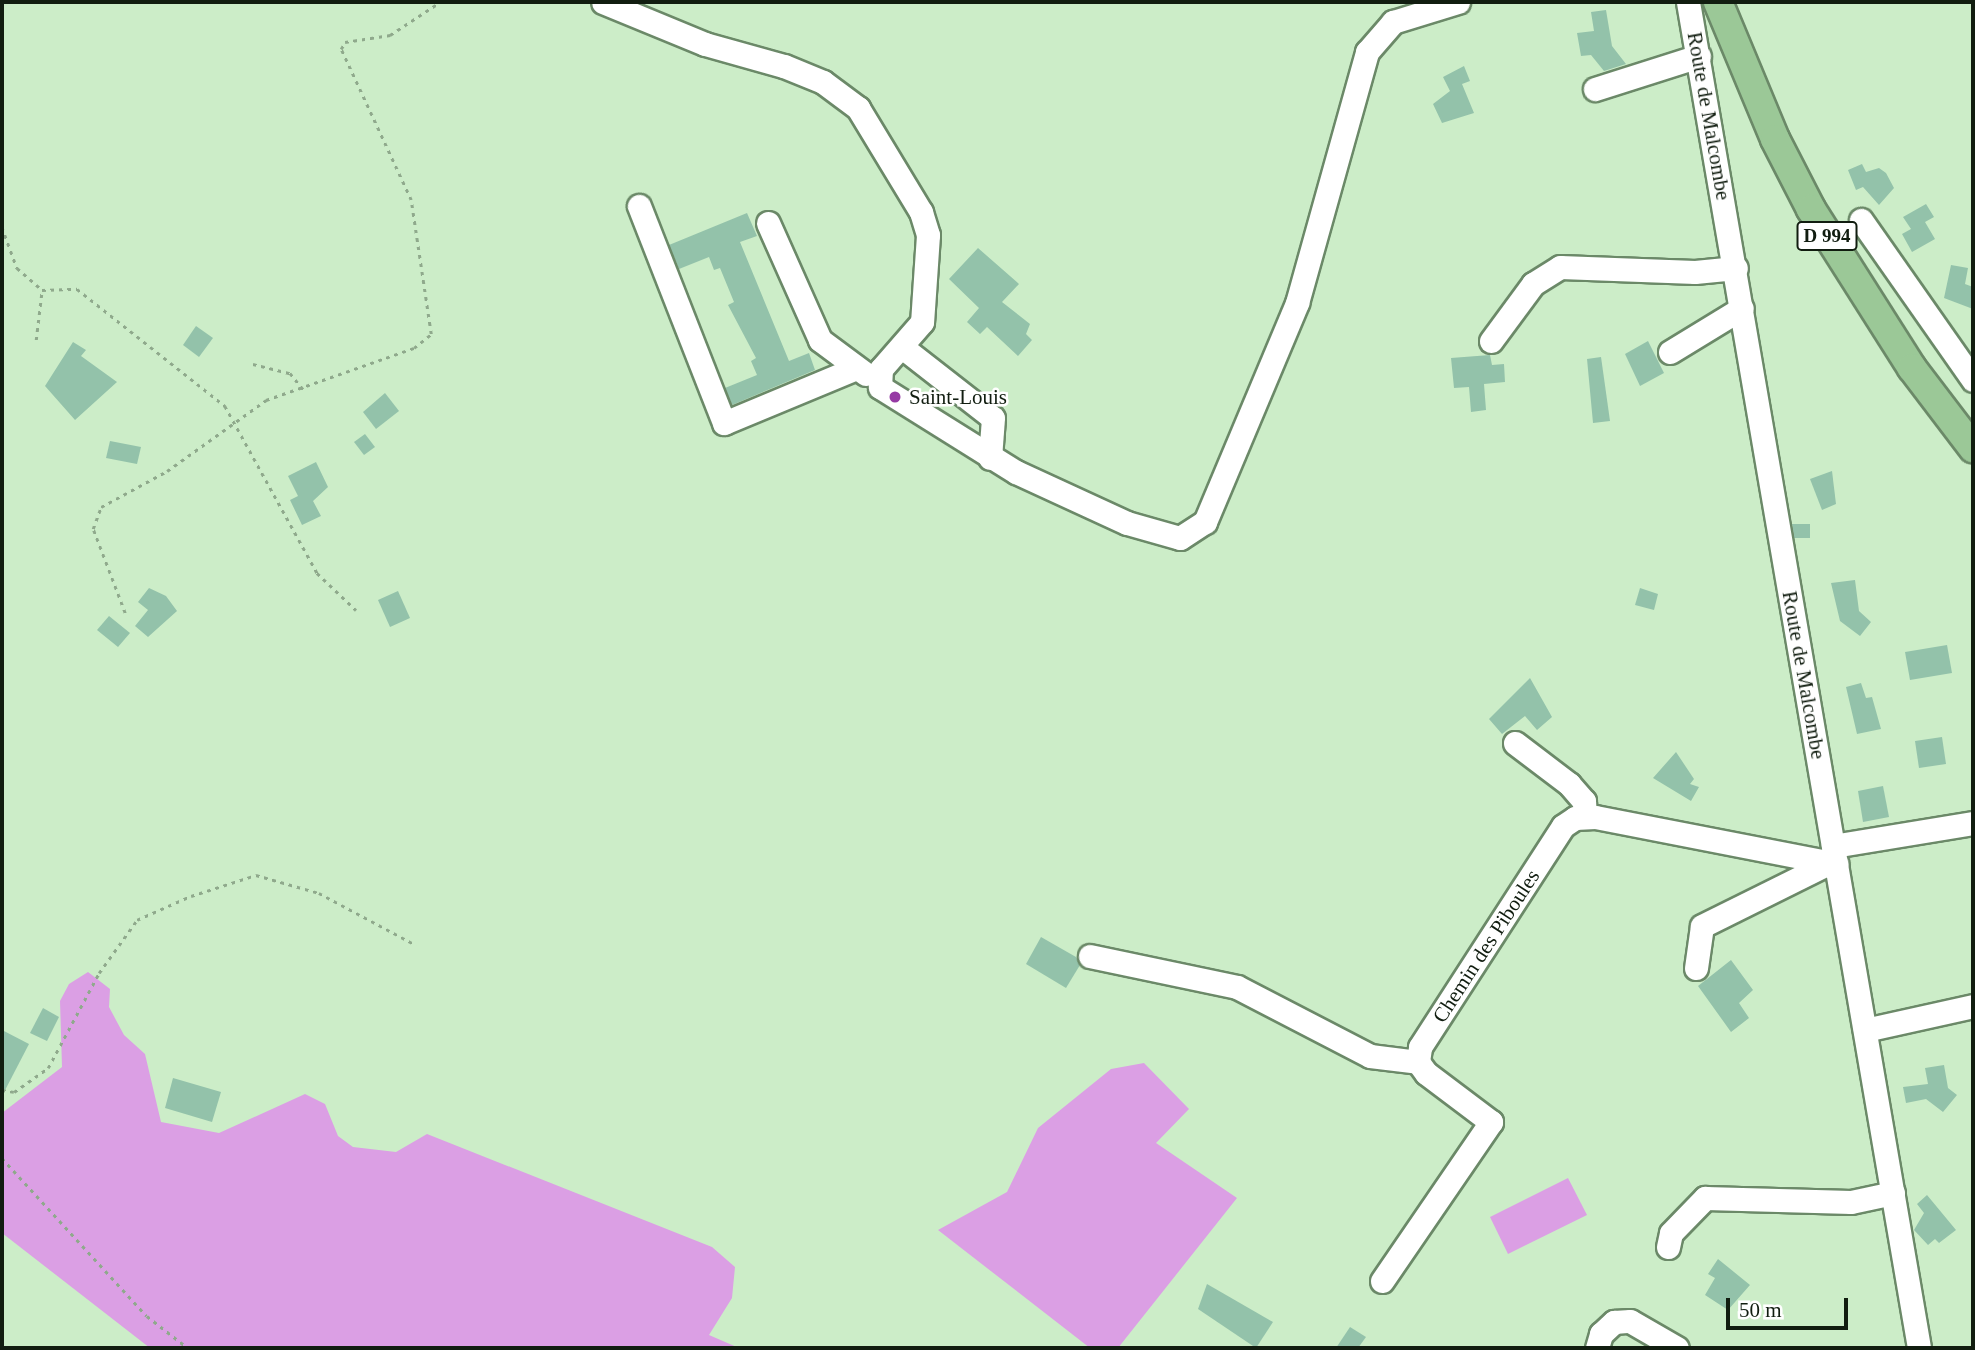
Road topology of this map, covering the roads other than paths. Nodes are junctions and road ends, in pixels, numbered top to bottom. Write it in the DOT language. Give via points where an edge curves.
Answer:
graph roads {
  1 [pos="603,2"];
  2 [pos="1458,2"];
  3 [pos="1688,2"];
  4 [pos="1718,2"];
  5 [pos="1699,56"];
  6 [pos="1595,89"];
  7 [pos="639,206"];
  8 [pos="1861,220"];
  9 [pos="768,223"];
  10 [pos="1736,268"];
  11 [pos="1742,309"];
  12 [pos="1491,341"];
  13 [pos="902,347"];
  14 [pos="1670,352"];
  15 [pos="854,369"];
  16 [pos="877,378"];
  17 [pos="1973,380"];
  18 [pos="1973,448"];
  19 [pos="990,458"];
  20 [pos="1515,743"];
  21 [pos="1585,817"];
  22 [pos="1973,823"];
  23 [pos="1832,858"];
  24 [pos="1090,956"];
  25 [pos="1696,968"];
  26 [pos="1973,1006"];
  27 [pos="1865,1030"];
  28 [pos="1418,1062"];
  29 [pos="1893,1193"];
  30 [pos="1668,1247"];
  31 [pos="1382,1281"];
  32 [pos="1597,1348"];
  33 [pos="1677,1348"];
  34 [pos="1919,1348"];
  1 -- 13 [label="street" via="705,44 823,82 858,108 920,212 928,235 922,322"];
  2 -- 19 [label="street" via="1393,22 1367,52 1297,303 1198,530 1167,537"];
  3 -- 5 [label="street, Route de Malcombe"];
  4 -- 18 [label="main road, D 994" via="1774,139 1811,209 1905,358"];
  5 -- 6 [label="street"];
  5 -- 10 [label="street, Route de Malcombe"];
  7 -- 15 [label="street" via="724,424"];
  8 -- 17 [label="street"];
  9 -- 15 [label="street" via="820,340"];
  10 -- 11 [label="street, Route de Malcombe"];
  10 -- 12 [label="street" via="1696,272 1560,267 1533,284"];
  11 -- 14 [label="street"];
  11 -- 23 [label="street, Route de Malcombe"];
  13 -- 16 [label="street"];
  13 -- 19 [label="street" via="993,418"];
  15 -- 16 [label="street"];
  16 -- 19 [label="street" via="880,387"];
  20 -- 21 [label="street" via="1569,785 1584,801"];
  21 -- 23 [label="street"];
  21 -- 28 [label="street, Chemin des Piboules" via="1563,826 1420,1047"];
  22 -- 23 [label="street"];
  23 -- 25 [label="street" via="1702,926"];
  23 -- 27 [label="street, Route de Malcombe"];
  24 -- 28 [label="street" via="1237,986 1370,1056"];
  26 -- 27 [label="street"];
  27 -- 29 [label="street, Route de Malcombe"];
  28 -- 31 [label="street" via="1492,1122"];
  29 -- 30 [label="street" via="1851,1202 1705,1198 1671,1234"];
  29 -- 34 [label="street, Route de Malcombe"];
  32 -- 33 [label="street" via="1614,1322 1630,1321"];
}
